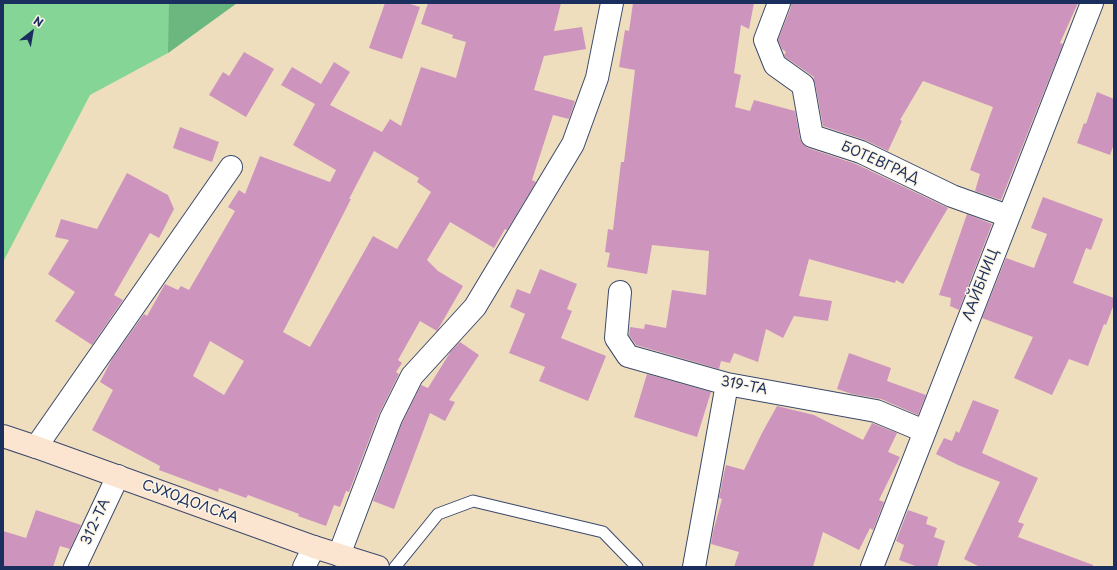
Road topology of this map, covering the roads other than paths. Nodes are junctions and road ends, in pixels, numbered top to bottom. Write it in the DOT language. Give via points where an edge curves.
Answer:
graph roads {
  1 [pos="612,3"];
  2 [pos="779,3"];
  3 [pos="1092,3"];
  4 [pos="231,167"];
  5 [pos="1008,216"];
  6 [pos="620,292"];
  7 [pos="727,384"];
  8 [pos="924,431"];
  9 [pos="3,436"];
  10 [pos="36,447"];
  11 [pos="118,476"];
  12 [pos="314,547"];
  13 [pos="339,555"];
  14 [pos="75,567"];
  15 [pos="304,567"];
  16 [pos="378,567"];
  17 [pos="395,567"];
  18 [pos="637,567"];
  19 [pos="694,567"];
  20 [pos="872,567"];
  1 -- 13 [label="street" via="597,78 573,144 475,307 412,376 391,418"];
  2 -- 5 [label="street, БОТЕВГРАД" via="765,40 775,65 802,86 812,136 861,152 952,196"];
  3 -- 5 [label="street, ЛАЙБНИЦ"];
  4 -- 10 [label="street"];
  5 -- 8 [label="street, ЛАЙБНИЦ"];
  6 -- 7 [label="street, 319-ТА" via="616,338 628,356"];
  7 -- 8 [label="street, 319-ТА" via="876,411"];
  7 -- 19 [label="street"];
  8 -- 20 [label="street, ЛАЙБНИЦ"];
  9 -- 10 [label="street, СУХОДОЛСКА"];
  10 -- 11 [label="street, СУХОДОЛСКА"];
  11 -- 12 [label="street, СУХОДОЛСКА"];
  11 -- 14 [label="street, 312-ТА"];
  12 -- 13 [label="street, СУХОДОЛСКА"];
  12 -- 15 [label="street"];
  13 -- 16 [label="street, СУХОДОЛСКА"];
  17 -- 18 [label="lane" via="438,514 473,501 603,532"];
}
